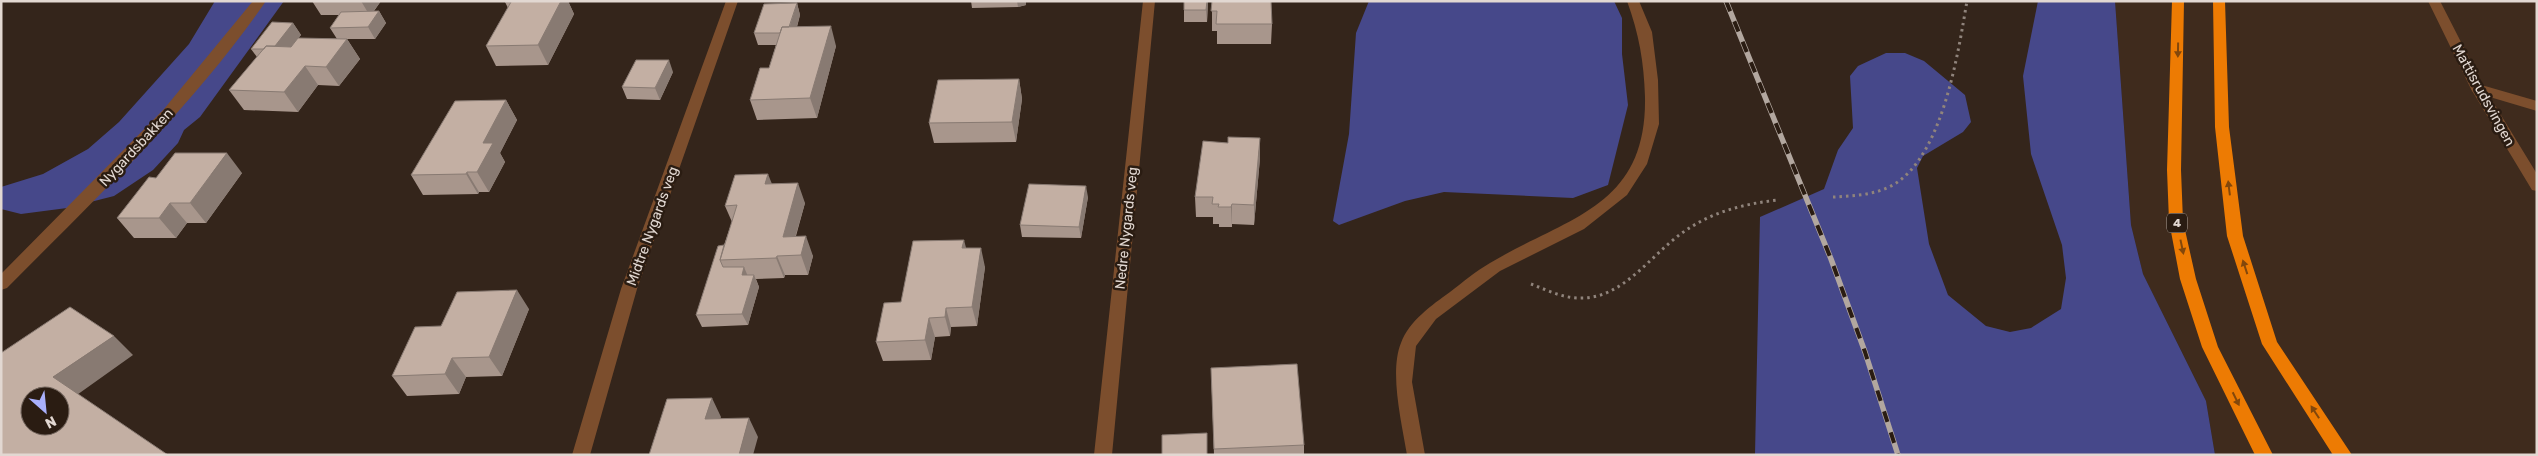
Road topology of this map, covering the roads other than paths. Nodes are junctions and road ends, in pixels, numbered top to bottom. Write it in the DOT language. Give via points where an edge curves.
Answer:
graph roads {
  1 [pos="260,1"];
  2 [pos="732,1"];
  3 [pos="1149,1"];
  4 [pos="1633,1"];
  5 [pos="2178,1"];
  6 [pos="2219,1"];
  7 [pos="2434,1"];
  8 [pos="2478,88"];
  9 [pos="2537,106"];
  10 [pos="2537,186"];
  11 [pos="1,284"];
  12 [pos="581,455"];
  13 [pos="1102,455"];
  14 [pos="1416,455"];
  15 [pos="2264,455"];
  16 [pos="2343,455"];
  1 -- 11 [label="street, Nygardsbakken" via="186,94"];
  2 -- 12 [label="street, Midtre Nygards veg" via="629,289"];
  3 -- 13 [label="street, Nedre Nygards veg"];
  4 -- 14 [label="street" via="1645,32 1651,80 1652,124 1640,164 1622,191 1579,225 1495,267 1430,316 1408,344 1404,382"];
  5 -- 15 [label="highway, 4, one-way" via="2176,221 2188,279 2210,346"];
  16 -- 6 [label="highway, one-way" via="2270,344 2235,236 2222,127"];
  7 -- 8 [label="street, Mattisrudsvingen"];
  8 -- 9 [label="street"];
  8 -- 10 [label="street, Mattisrudsvingen"];
}
